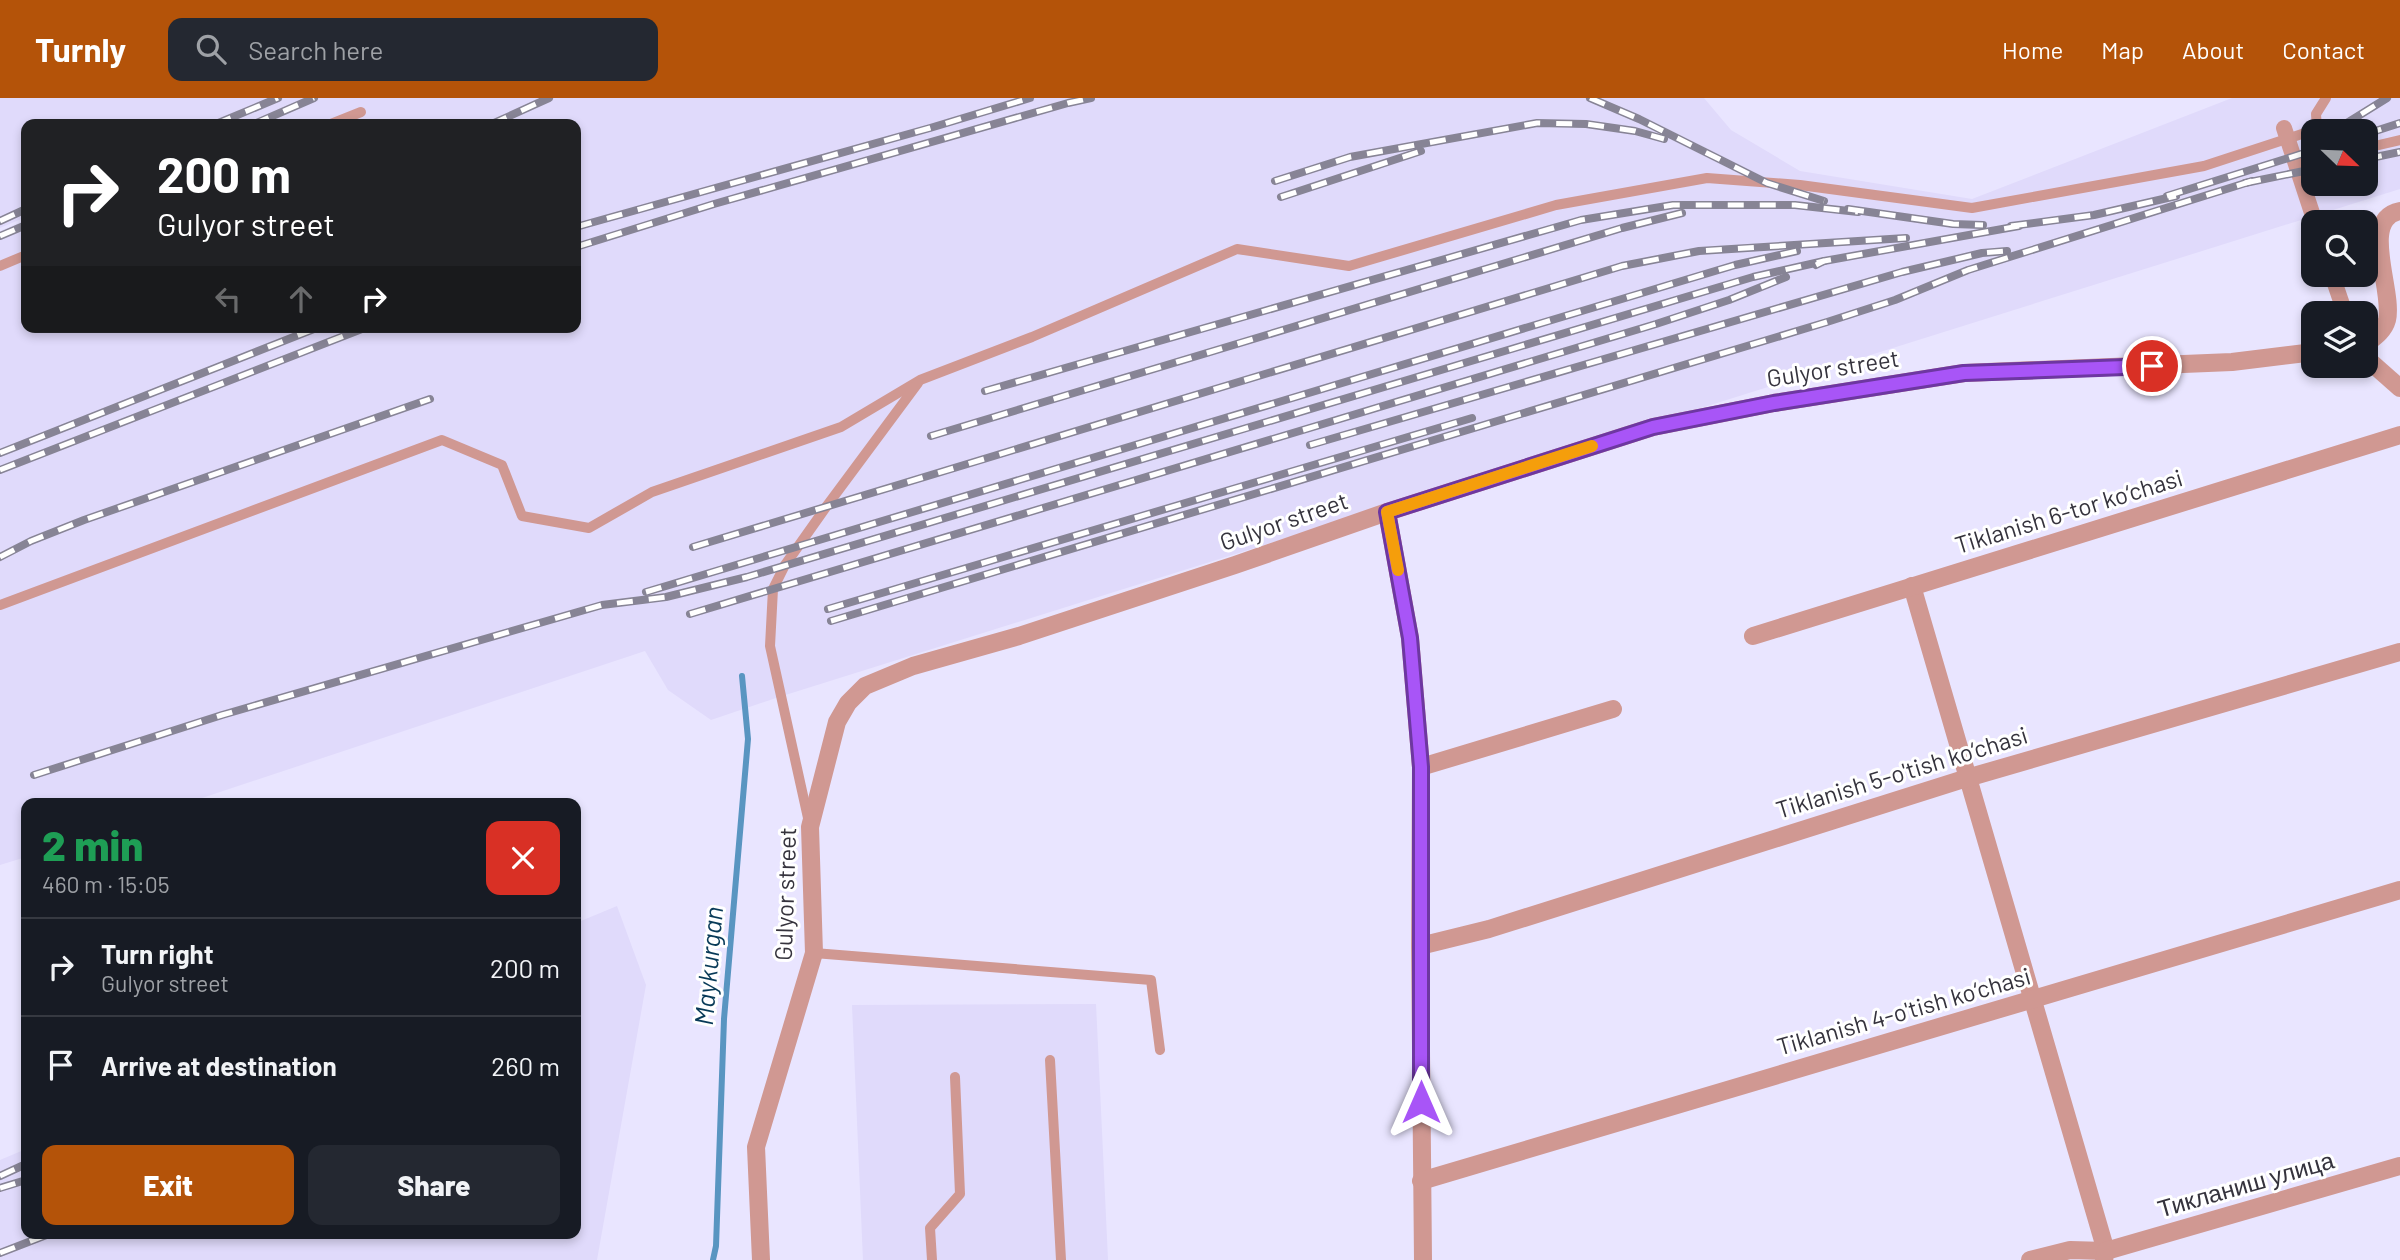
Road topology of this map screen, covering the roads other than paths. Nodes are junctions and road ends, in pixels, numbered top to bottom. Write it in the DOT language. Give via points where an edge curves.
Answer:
graph roads {
  1 [pos="2326,98"];
  2 [pos="361,112"];
  3 [pos="344,119"];
  4 [pos="2317,119"];
  5 [pos="2284,128"];
  6 [pos="2301,135"];
  7 [pos="2400,140"];
  8 [pos="2378,145"];
  9 [pos="2311,210"];
  10 [pos="2400,211"];
  11 [pos="21,257"];
  12 [pos="0,266"];
  13 [pos="2378,334"];
  14 [pos="2301,354"];
  15 [pos="2378,369"];
  16 [pos="920,380"];
  17 [pos="2400,388"];
  18 [pos="2400,435"];
  19 [pos="1387,512"];
  20 [pos="1912,586"];
  21 [pos="0,605"];
  22 [pos="1752,636"];
  23 [pos="2400,652"];
  24 [pos="1613,709"];
  25 [pos="1421,767"];
  26 [pos="1967,778"];
  27 [pos="810,827"];
  28 [pos="2400,890"];
  29 [pos="1420,946"];
  30 [pos="814,953"];
  31 [pos="2032,1000"];
  32 [pos="1160,1050"];
  33 [pos="1050,1060"];
  34 [pos="955,1077"];
  35 [pos="2400,1166"];
  36 [pos="1421,1181"];
  37 [pos="2105,1255"];
  38 [pos="761,1260"];
  39 [pos="932,1260"];
  40 [pos="1061,1260"];
  41 [pos="1423,1260"];
  42 [pos="2030,1260"];
  1 -- 4 [label="lane"];
  2 -- 3 [label="lane"];
  5 -- 9 [label="street"];
  6 -- 16 [label="lane" via="2204,166 1972,208 1800,185 1707,178 1556,205 1349,266 1237,249"];
  7 -- 8 [label="lane"];
  10 -- 13 [label="street" via="2391,212 2381,223 2388,300 2387,319"];
  11 -- 12 [label="lane"];
  14 -- 19 [label="street, Gulyor street" via="2232,362 1964,373 1774,403 1653,427"];
  15 -- 17 [label="street"];
  16 -- 21 [label="lane" via="841,427 652,492 589,528 522,516 502,466 442,440"];
  16 -- 27 [label="lane" via="825,507 773,589 769,646"];
  18 -- 20 [label="street, Tiklanish 6-tor ko‘chasi"];
  19 -- 25 [label="street" via="1410,638"];
  19 -- 27 [label="street, Gulyor street" via="1032,632 913,666 865,687 837,722"];
  20 -- 22 [label="street, Tiklanish 6-tor ko‘chasi"];
  20 -- 26 [label="street"];
  23 -- 26 [label="street, Tiklanish 5-o'tish ko‘chasi"];
  24 -- 25 [label="street"];
  25 -- 29 [label="street"];
  26 -- 29 [label="street, Tiklanish 5-o'tish ko‘chasi" via="1489,929"];
  26 -- 31 [label="street"];
  27 -- 30 [label="street, Gulyor street"];
  28 -- 31 [label="street, Tiklanish 4-o'tish ko‘chasi"];
  29 -- 36 [label="street"];
  30 -- 32 [label="lane" via="1151,980"];
  30 -- 38 [label="street, Gulyor street" via="757,1147"];
  31 -- 36 [label="street, Tiklanish 4-o'tish ko‘chasi"];
  31 -- 37 [label="street"];
  33 -- 40 [label="lane"];
  34 -- 39 [label="lane" via="960,1194 930,1228"];
  35 -- 37 [label="street, Тикланиш улица"];
  36 -- 41 [label="street"];
  37 -- 42 [label="street, Тикланиш улица" via="2070,1250"];
}
